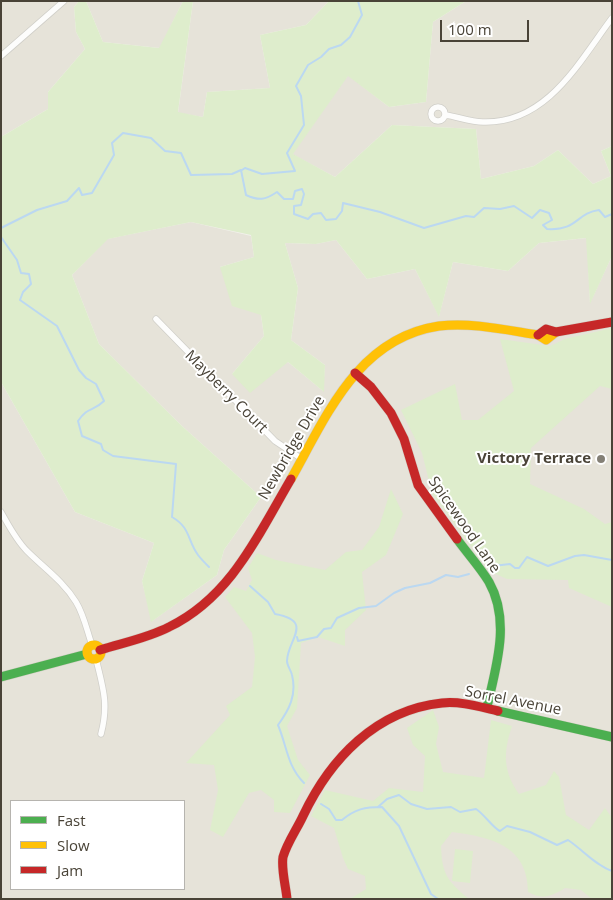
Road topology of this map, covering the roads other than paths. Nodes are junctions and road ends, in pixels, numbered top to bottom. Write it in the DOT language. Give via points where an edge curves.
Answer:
graph roads {
  1 [pos="64,1"];
  2 [pos="612,18"];
  3 [pos="1,56"];
  4 [pos="446,115"];
  5 [pos="156,319"];
  6 [pos="612,322"];
  7 [pos="355,373"];
  8 [pos="302,459"];
  9 [pos="1,512"];
  10 [pos="96,648"];
  11 [pos="87,654"];
  12 [pos="96,659"];
  13 [pos="1,677"];
  14 [pos="487,707"];
  15 [pos="101,734"];
  16 [pos="612,737"];
  17 [pos="287,899"];
  1 -- 3 [label="street"];
  2 -- 4 [label="street" via="563,84 540,106 506,120 483,122"];
  5 -- 8 [label="street, Mayberry Court" via="275,441"];
  6 -- 7 [label="street, Newbridge Drive" via="556,332 548,340 476,326 440,326 390,342"];
  7 -- 8 [label="street, Newbridge Drive" via="336,399"];
  7 -- 14 [label="street, Spicewood Lane" via="392,413 418,485 489,583 498,601 502,634"];
  8 -- 10 [label="street, Newbridge Drive" via="245,560 222,589 196,612 168,628"];
  9 -- 10 [label="street" via="27,551 61,582 76,602"];
  10 -- 11 [label="street" via="88,648"];
  10 -- 12 [label="street" via="100,656"];
  11 -- 12 [label="street"];
  11 -- 13 [label="street"];
  12 -- 15 [label="street" via="106,702"];
  14 -- 16 [label="street, Sorrel Avenue"];
  14 -- 17 [label="street, Sorrel Avenue" via="442,703 420,706 376,726 349,748 312,797 283,858"];
}
